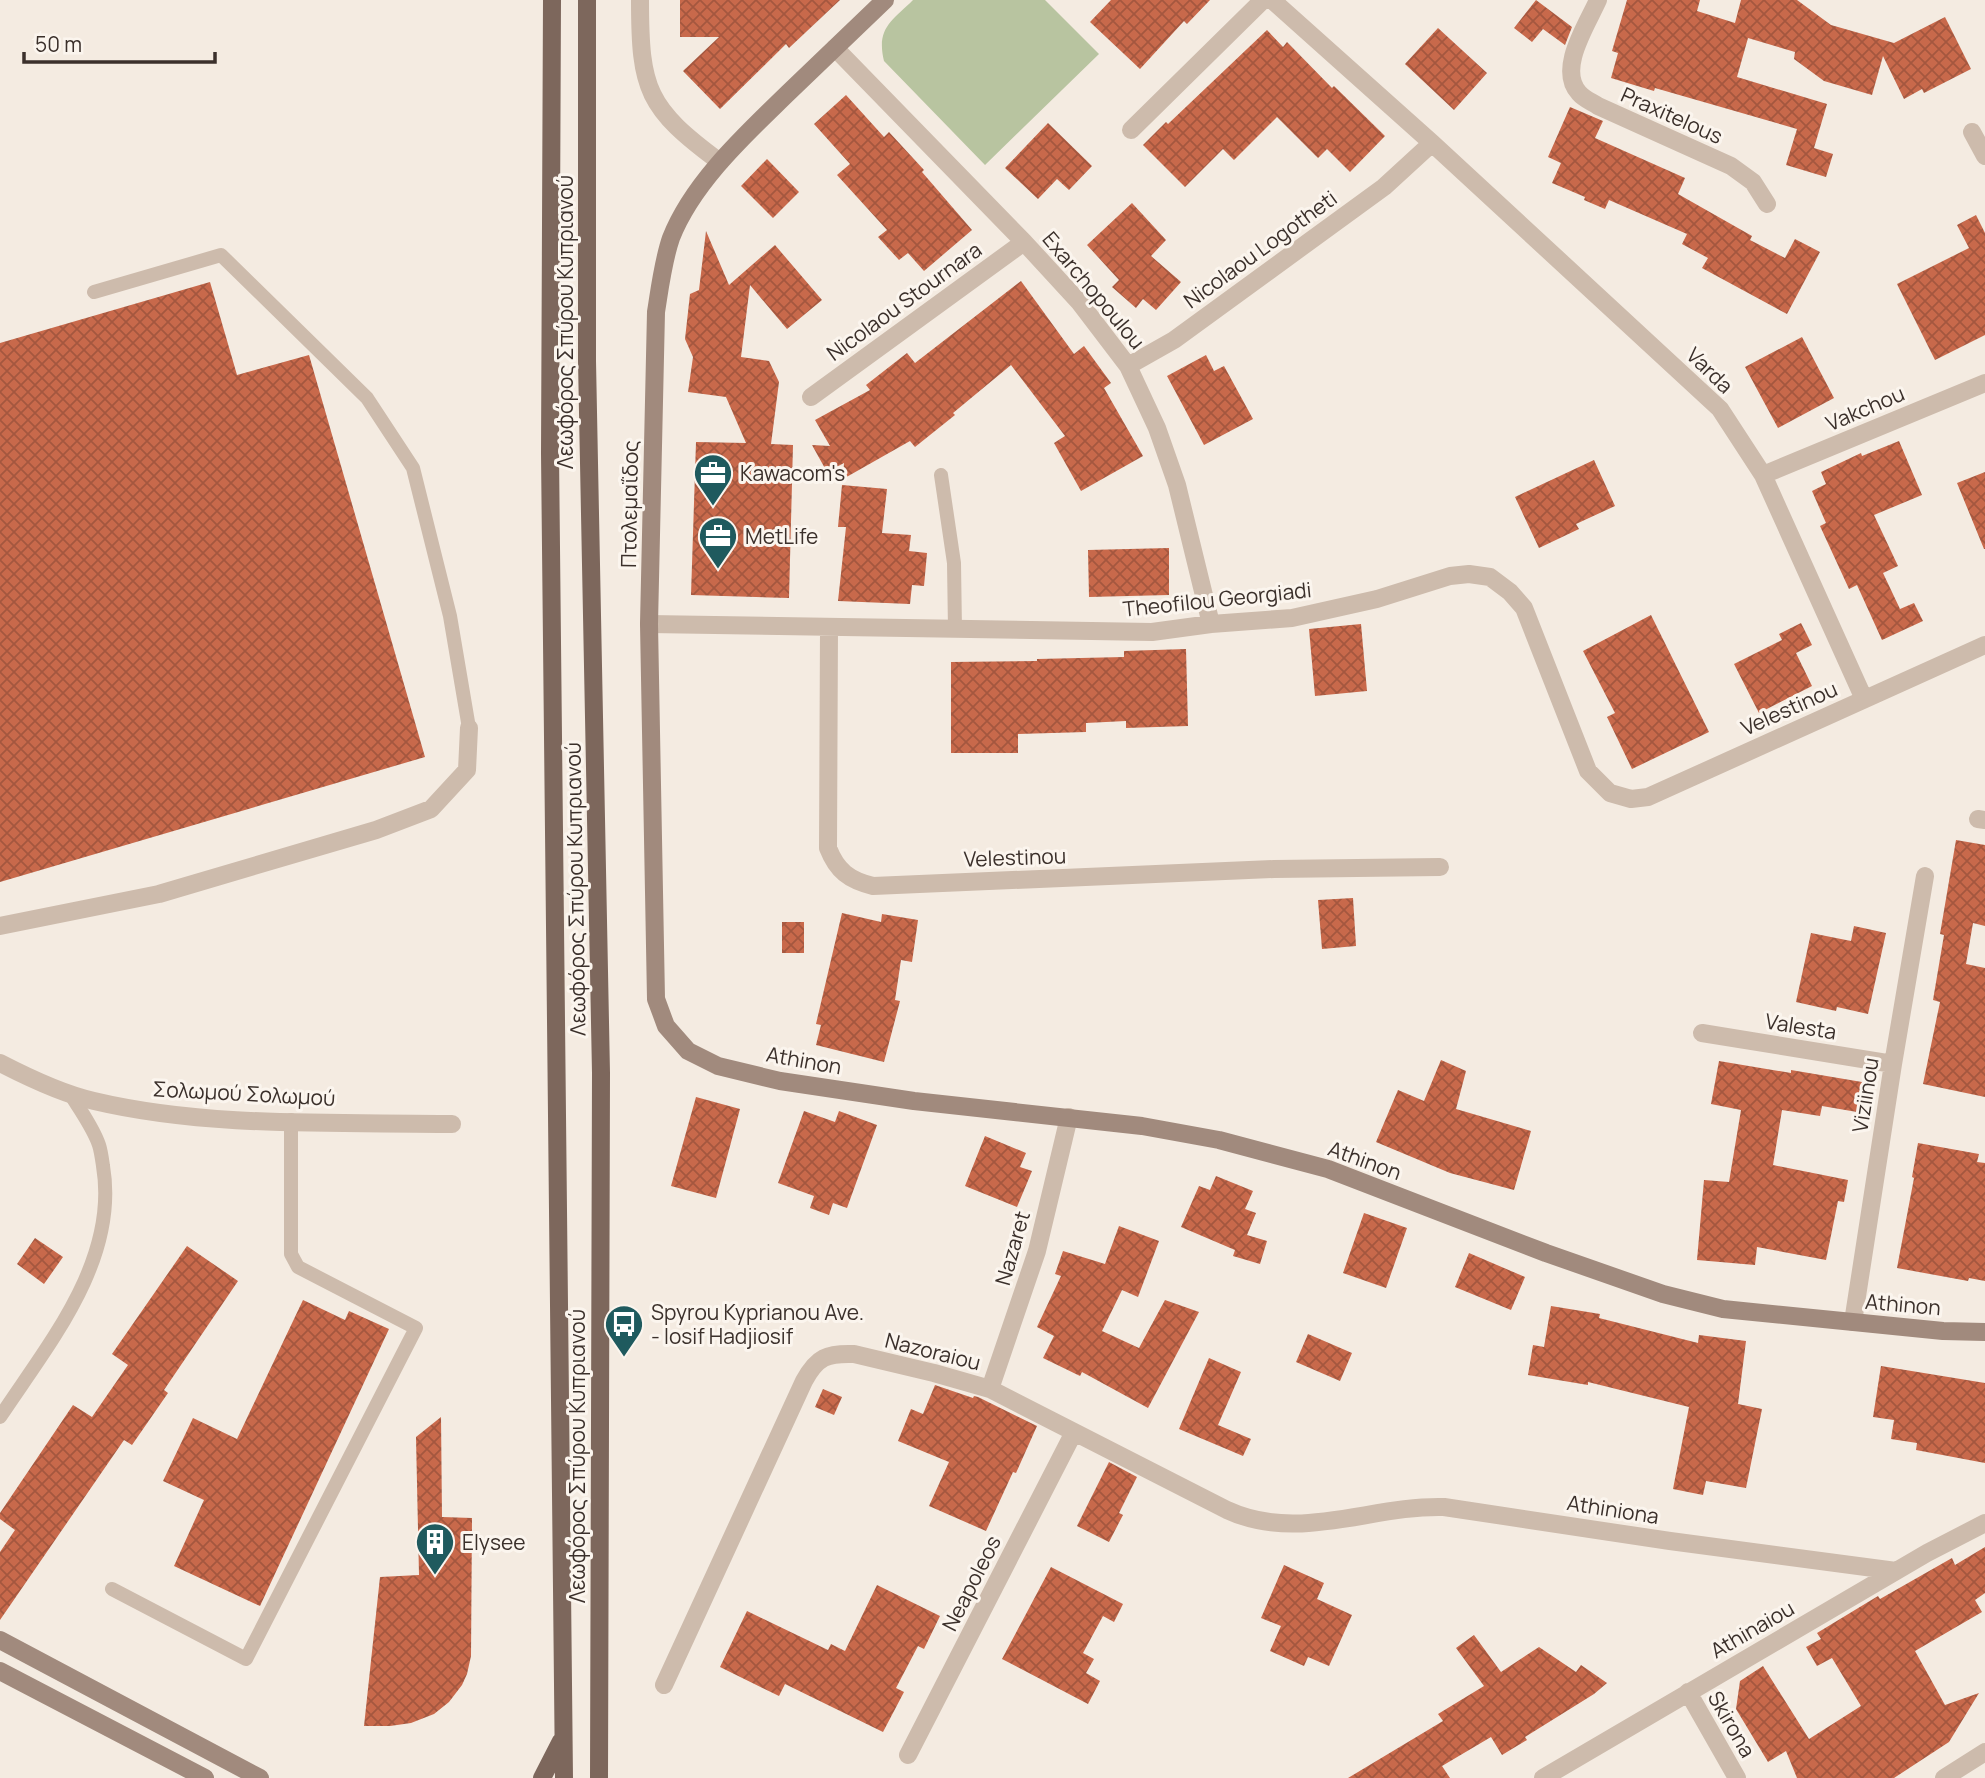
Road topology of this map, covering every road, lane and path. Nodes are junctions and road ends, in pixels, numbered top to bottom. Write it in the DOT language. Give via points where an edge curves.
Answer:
graph roads {
  1 [pos="552,0"];
  2 [pos="587,0"];
  3 [pos="640,0"];
  4 [pos="885,0"];
  5 [pos="1263,0"];
  6 [pos="1272,0"];
  7 [pos="1598,0"];
  8 [pos="835,48"];
  9 [pos="1131,130"];
  10 [pos="1972,132"];
  11 [pos="1432,143"];
  12 [pos="1985,156"];
  13 [pos="720,162"];
  14 [pos="1767,204"];
  15 [pos="1024,242"];
  16 [pos="94,292"];
  17 [pos="1128,366"];
  18 [pos="1985,383"];
  19 [pos="811,397"];
  20 [pos="941,475"];
  21 [pos="1763,475"];
  22 [pos="649,624"];
  23 [pos="1211,624"];
  24 [pos="829,629"];
  25 [pos="955,630"];
  26 [pos="1985,645"];
  27 [pos="1864,699"];
  28 [pos="469,728"];
  29 [pos="1610,793"];
  30 [pos="1440,867"];
  31 [pos="1925,876"];
  32 [pos="0,926"];
  33 [pos="1702,1033"];
  34 [pos="0,1063"];
  35 [pos="1893,1064"];
  36 [pos="718,1066"];
  37 [pos="70,1093"];
  38 [pos="1069,1117"];
  39 [pos="291,1121"];
  40 [pos="452,1124"];
  41 [pos="1853,1322"];
  42 [pos="1985,1332"];
  43 [pos="990,1389"];
  44 [pos="0,1417"];
  45 [pos="1073,1432"];
  46 [pos="1324,1521"];
  47 [pos="1985,1523"];
  48 [pos="1896,1571"];
  49 [pos="112,1588"];
  50 [pos="0,1640"];
  51 [pos="0,1671"];
  52 [pos="664,1685"];
  53 [pos="1688,1692"];
  54 [pos="563,1737"];
  55 [pos="1985,1752"];
  56 [pos="908,1755"];
  57 [pos="205,1778"];
  58 [pos="260,1778"];
  59 [pos="542,1778"];
  60 [pos="564,1778"];
  61 [pos="599,1778"];
  62 [pos="1543,1778"];
  63 [pos="1737,1778"];
  64 [pos="1944,1778"];
  1 -- 54 [label="main road, Λεωφόρος Σπύρου Κυπριανού" via="550,453"];
  2 -- 61 [label="main road, Λεωφόρος Σπύρου Κυπριανού" via="587,374 601,1039"];
  3 -- 13 [label="street" via="640,51 647,85 661,111"];
  4 -- 8 [label="street, Πτολεμαΐδος"];
  5 -- 9 [label="street"];
  6 -- 11 [label="street, Varda"];
  7 -- 14 [label="street, Praxitelous" via="1571,61 1570,74 1580,94 1731,166 1753,182"];
  8 -- 13 [label="street, Πτολεμαΐδος"];
  8 -- 15 [label="street, Exarchopoulou"];
  10 -- 12 [label="street"];
  11 -- 17 [label="street, Nicolaou Logotheti" via="1384,187 1174,340"];
  11 -- 21 [label="street, Varda" via="1720,409"];
  13 -- 22 [label="street, Πτολεμαΐδος" via="672,238 656,312"];
  15 -- 17 [label="street, Exarchopoulou" via="1080,303"];
  15 -- 19 [label="street, Nicolaou Stournara"];
  16 -- 28 [label="lane" via="221,255 367,398 413,468 450,616"];
  17 -- 23 [label="street, Exarchopoulou" via="1177,485"];
  18 -- 21 [label="street, Vakchou"];
  20 -- 25 [label="lane" via="954,563"];
  21 -- 27 [label="street, Varda"];
  22 -- 24 [label="street, Theofilou Georgiadi"];
  22 -- 36 [label="street, Πτολεμαΐδος" via="656,999 666,1026 688,1051"];
  23 -- 25 [label="street, Theofilou Georgiadi" via="1152,632"];
  23 -- 29 [label="street, Theofilou Georgiadi" via="1292,618 1450,576 1469,573 1490,578 1524,608 1588,771"];
  24 -- 25 [label="street, Theofilou Georgiadi"];
  24 -- 30 [label="street, Velestinou" via="828,848 835,864 860,882 873,886 1274,869"];
  26 -- 27 [label="street, Velestinou"];
  27 -- 29 [label="street, Velestinou" via="1648,797 1631,799"];
  28 -- 32 [label="street" via="467,771 431,808 376,830 159,894"];
  31 -- 35 [label="street, Viziinou"];
  33 -- 35 [label="street, Valesta"];
  34 -- 37 [label="street, Σολωμού Σολωμού"];
  35 -- 41 [label="street, Viziinou"];
  36 -- 38 [label="street, Athinon" via="780,1081 914,1101"];
  37 -- 39 [label="street, Σολωμού Σολωμού" via="173,1116"];
  37 -- 44 [label="lane" via="99,1144 106,1181 105,1215 96,1255 63,1323"];
  38 -- 41 [label="street, Athinon" via="1219,1140 1328,1169 1662,1294 1723,1309"];
  38 -- 43 [label="street, Nazaret" via="1037,1251"];
  39 -- 40 [label="street, Σολωμού Σολωμού"];
  39 -- 49 [label="lane" via="291,1254 298,1267 416,1328 246,1659"];
  41 -- 42 [label="street, Athinon"];
  43 -- 45 [label="street, Nazoraiou"];
  43 -- 52 [label="street, Nazoraiou" via="854,1354 819,1360 798,1394"];
  45 -- 46 [label="street, Nazoraiou" via="1240,1516 1281,1524"];
  45 -- 56 [label="street, Neapoleos"];
  46 -- 48 [label="street, Athiniona" via="1444,1507"];
  47 -- 48 [label="street, Athinaiou"];
  48 -- 53 [label="street, Athinaiou"];
  50 -- 58 [label="street"];
  51 -- 57 [label="street"];
  53 -- 62 [label="street, Athinaiou"];
  53 -- 63 [label="street, Skirona"];
  54 -- 59 [label="main road"];
  54 -- 60 [label="main road, Λεωφόρος Σπύρου Κυπριανού"];
  55 -- 64 [label="street"];
}
